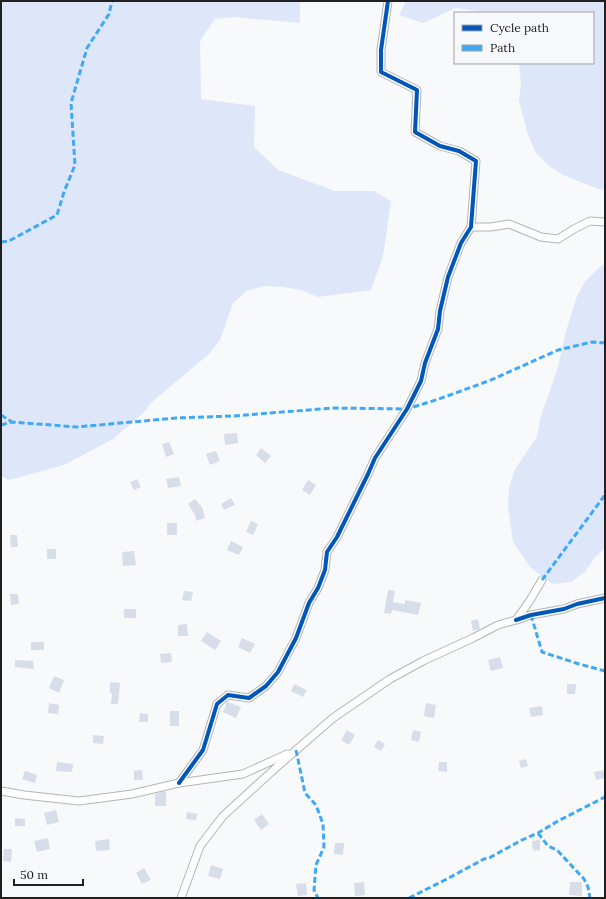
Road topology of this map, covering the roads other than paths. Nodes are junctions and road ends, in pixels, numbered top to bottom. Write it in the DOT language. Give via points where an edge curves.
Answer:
graph roads {
  1 [pos="388,1"];
  2 [pos="605,222"];
  3 [pos="471,227"];
  4 [pos="542,580"];
  5 [pos="605,598"];
  6 [pos="516,620"];
  7 [pos="296,750"];
  8 [pos="179,783"];
  9 [pos="1,791"];
  10 [pos="181,898"];
  1 -- 3 [label="street" via="381,50 381,72 417,90 415,132 476,161"];
  2 -- 3 [label="street" via="590,221 558,238 541,237 509,224"];
  3 -- 8 [label="street" via="461,243 448,277 438,329 420,381 406,409 375,458 341,530 327,552 325,570 296,638 278,672 266,686 249,698 228,695 217,704 203,750"];
  4 -- 6 [label="street"];
  5 -- 6 [label="street"];
  6 -- 7 [label="street" via="498,625 390,679 333,718"];
  7 -- 8 [label="street" via="243,774"];
  7 -- 10 [label="street" via="223,816 200,846"];
  8 -- 9 [label="street" via="132,794 79,801"];
}
